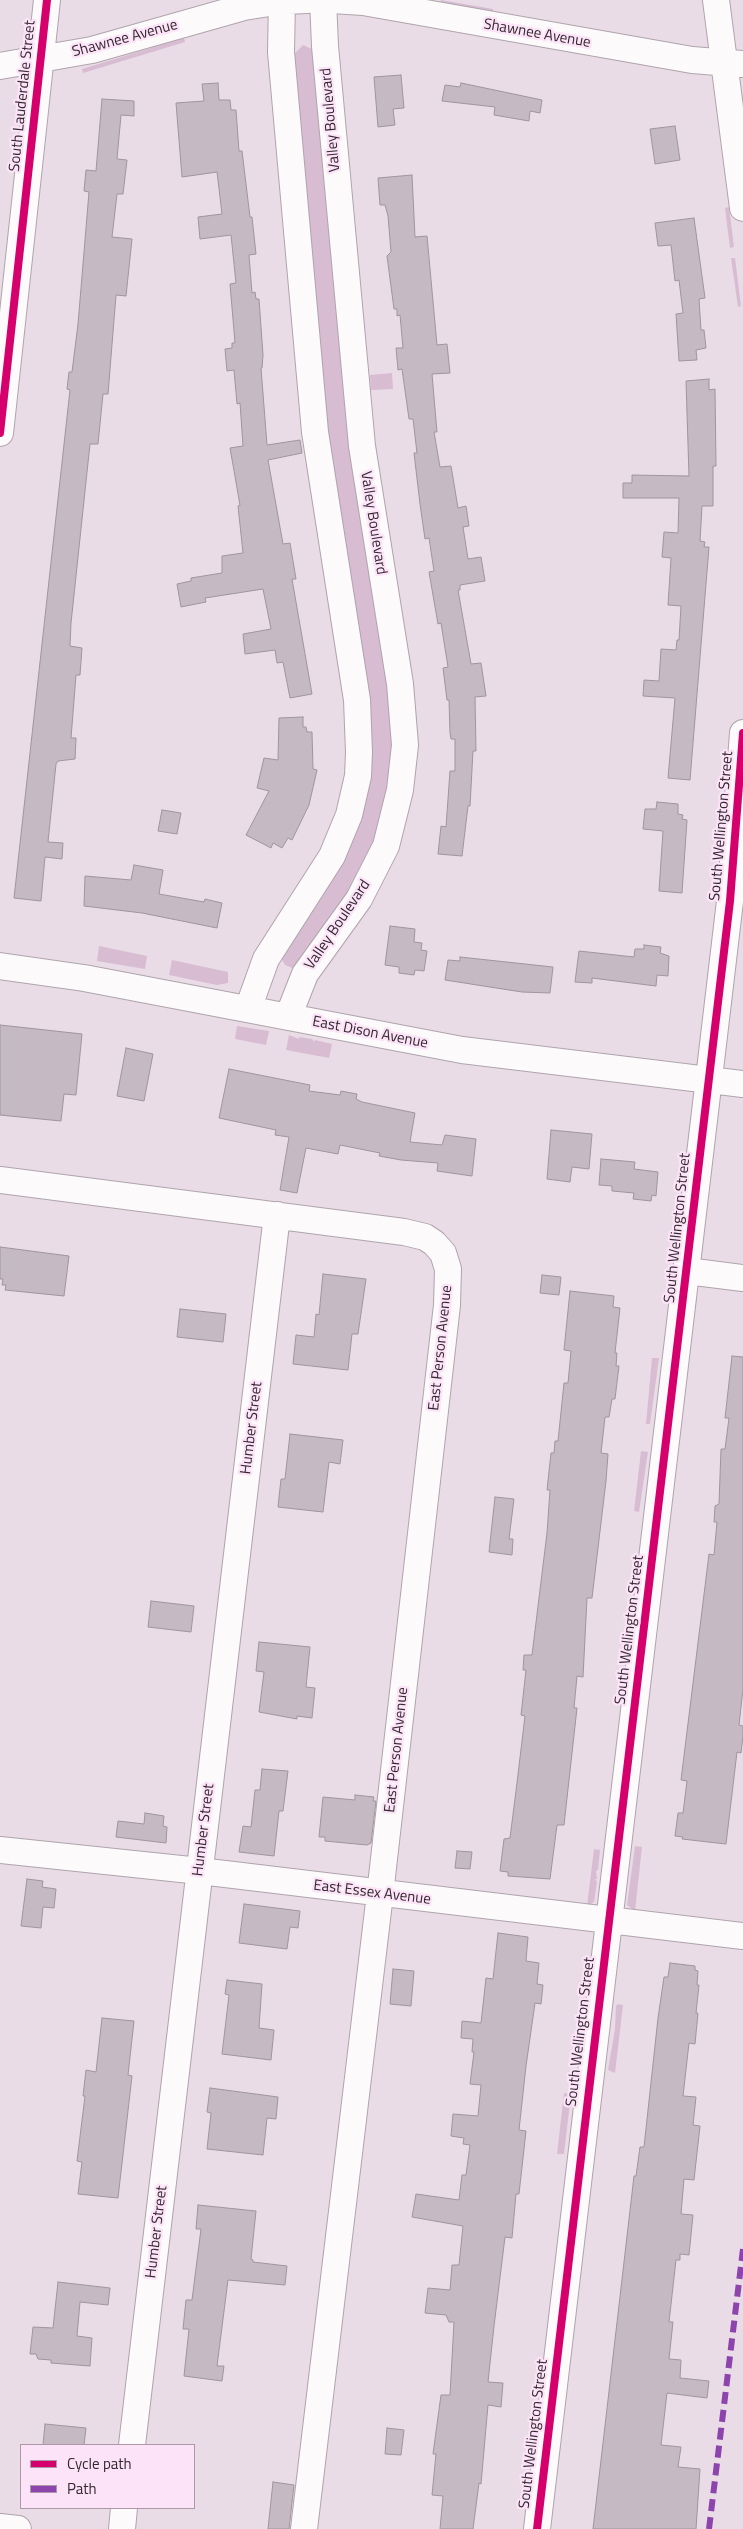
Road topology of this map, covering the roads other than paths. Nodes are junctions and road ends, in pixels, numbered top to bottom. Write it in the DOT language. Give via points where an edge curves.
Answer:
graph roads {
  1 [pos="47,0"];
  2 [pos="308,0"];
  3 [pos="323,0"];
  4 [pos="332,0"];
  5 [pos="716,0"];
  6 [pos="282,1"];
  7 [pos="41,58"];
  8 [pos="734,64"];
  9 [pos="0,66"];
  10 [pos="743,208"];
  11 [pos="0,433"];
  12 [pos="743,733"];
  13 [pos="0,966"];
  14 [pos="248,1009"];
  15 [pos="288,1017"];
  16 [pos="709,1080"];
  17 [pos="743,1084"];
  18 [pos="0,1180"];
  19 [pos="277,1215"];
  20 [pos="687,1271"];
  21 [pos="743,1278"];
  22 [pos="0,1850"];
  23 [pos="200,1871"];
  24 [pos="380,1894"];
  25 [pos="608,1921"];
  26 [pos="743,1936"];
  27 [pos="132,2444"];
  28 [pos="124,2509"];
  29 [pos="0,2527"];
  30 [pos="18,2529"];
  31 [pos="122,2529"];
  32 [pos="304,2529"];
  33 [pos="537,2529"];
  1 -- 7 [label="street, South Lauderdale Street"];
  2 -- 6 [label="street, Shawnee Avenue"];
  3 -- 15 [label="street, Valley Boulevard" via="362,446 400,684 405,745 398,800 386,846 359,899 305,974"];
  4 -- 8 [label="street, Shawnee Avenue" via="364,2 560,39"];
  5 -- 8 [label="street"];
  6 -- 7 [label="street, Shawnee Avenue" via="244,7 92,50"];
  6 -- 14 [label="street" via="281,52 315,432 357,700 360,752 349,815 332,856 266,959"];
  7 -- 9 [label="street, Shawnee Avenue"];
  7 -- 11 [label="street, South Lauderdale Street"];
  8 -- 10 [label="street"];
  12 -- 16 [label="street, South Wellington Street" via="730,901"];
  13 -- 14 [label="street, East Dison Avenue" via="84,978"];
  14 -- 15 [label="street, East Dison Avenue"];
  15 -- 16 [label="street, East Dison Avenue" via="462,1050"];
  16 -- 17 [label="street, East Dison Avenue"];
  16 -- 20 [label="street, South Wellington Street"];
  18 -- 19 [label="street, East Person Avenue"];
  19 -- 23 [label="street, Humber Street"];
  19 -- 24 [label="street, East Person Avenue" via="379,1227 425,1237 443,1253 448,1270 447,1305"];
  20 -- 21 [label="street"];
  20 -- 25 [label="street, South Wellington Street"];
  22 -- 23 [label="street, East Essex Avenue"];
  23 -- 24 [label="street, East Essex Avenue"];
  23 -- 27 [label="street, Humber Street"];
  24 -- 25 [label="street, East Essex Avenue"];
  24 -- 32 [label="street, East Person Avenue"];
  25 -- 26 [label="street, East Essex Avenue"];
  25 -- 33 [label="street, South Wellington Street"];
  28 -- 31 [label="street"];
  29 -- 30 [label="street"];
}
